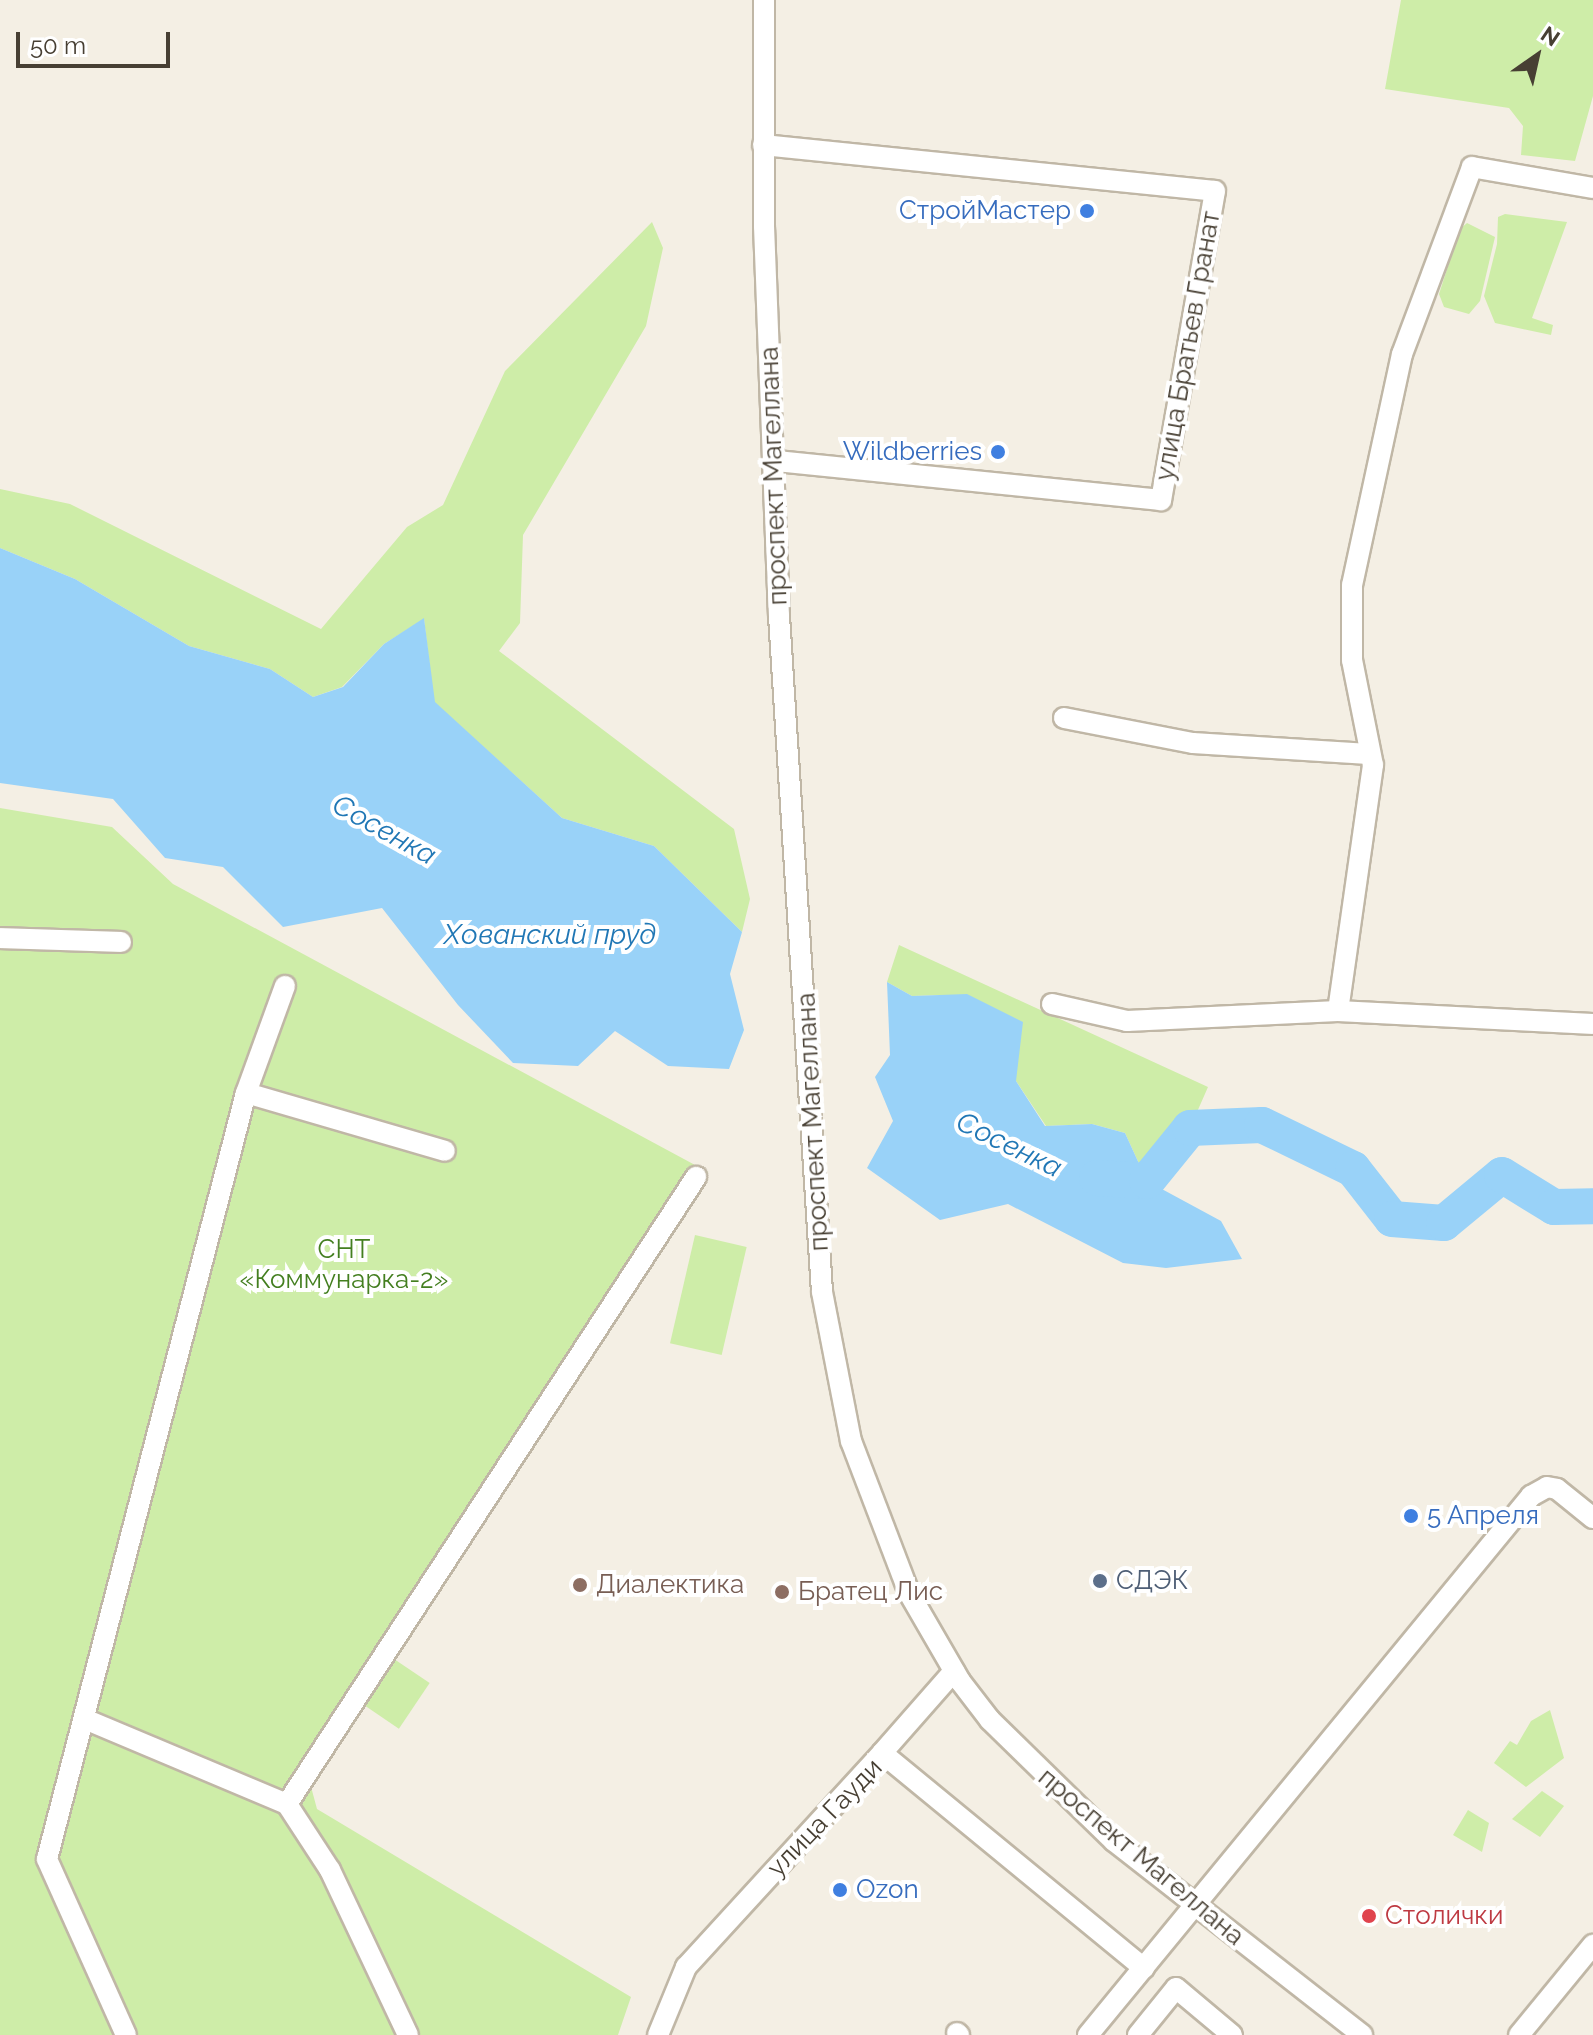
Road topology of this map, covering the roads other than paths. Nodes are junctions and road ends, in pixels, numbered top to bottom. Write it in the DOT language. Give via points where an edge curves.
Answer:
graph roads {
  1 [pos="764,0"];
  2 [pos="763,145"];
  3 [pos="1593,188"];
  4 [pos="774,461"];
  5 [pos="1064,718"];
  6 [pos="1369,754"];
  7 [pos="0,939"];
  8 [pos="121,942"];
  9 [pos="285,986"];
  10 [pos="1052,1004"];
  11 [pos="1338,1011"];
  12 [pos="1593,1024"];
  13 [pos="246,1093"];
  14 [pos="445,1151"];
  15 [pos="696,1177"];
  16 [pos="1593,1518"];
  17 [pos="954,1671"];
  18 [pos="87,1720"];
  19 [pos="882,1753"];
  20 [pos="287,1804"];
  21 [pos="1196,1907"];
  22 [pos="1593,1945"];
  23 [pos="1144,1968"];
  24 [pos="126,2035"];
  25 [pos="408,2035"];
  26 [pos="658,2035"];
  27 [pos="1088,2035"];
  28 [pos="1138,2035"];
  29 [pos="1232,2035"];
  30 [pos="1362,2035"];
  31 [pos="1519,2035"];
  1 -- 2 [label="street, проспект Магеллана"];
  2 -- 4 [label="street, проспект Магеллана"];
  2 -- 4 [label="street, улица Братьев Гранат" via="1215,191 1161,500"];
  3 -- 6 [label="street" via="1472,167 1402,354 1352,585 1352,660"];
  4 -- 17 [label="street, проспект Магеллана" via="787,749 829,1342 851,1441 887,1546"];
  5 -- 6 [label="street" via="1193,743"];
  6 -- 11 [label="street" via="1373,765"];
  7 -- 8 [label="street"];
  9 -- 13 [label="street"];
  10 -- 11 [label="street" via="1127,1021"];
  11 -- 12 [label="street"];
  13 -- 14 [label="street"];
  13 -- 18 [label="street"];
  15 -- 20 [label="street"];
  16 -- 21 [label="street" via="1557,1489 1547,1487 1531,1496"];
  17 -- 19 [label="street"];
  17 -- 21 [label="street, проспект Магеллана" via="990,1720 1055,1788"];
  18 -- 20 [label="street"];
  18 -- 24 [label="street" via="47,1859"];
  19 -- 23 [label="street, улица Гауди"];
  19 -- 26 [label="street, улица Гауди" via="686,1967"];
  20 -- 25 [label="street" via="330,1870"];
  21 -- 23 [label="street"];
  21 -- 30 [label="street, проспект Магеллана"];
  22 -- 31 [label="street"];
  23 -- 27 [label="street"];
  28 -- 29 [label="street" via="1176,1988"];
}
